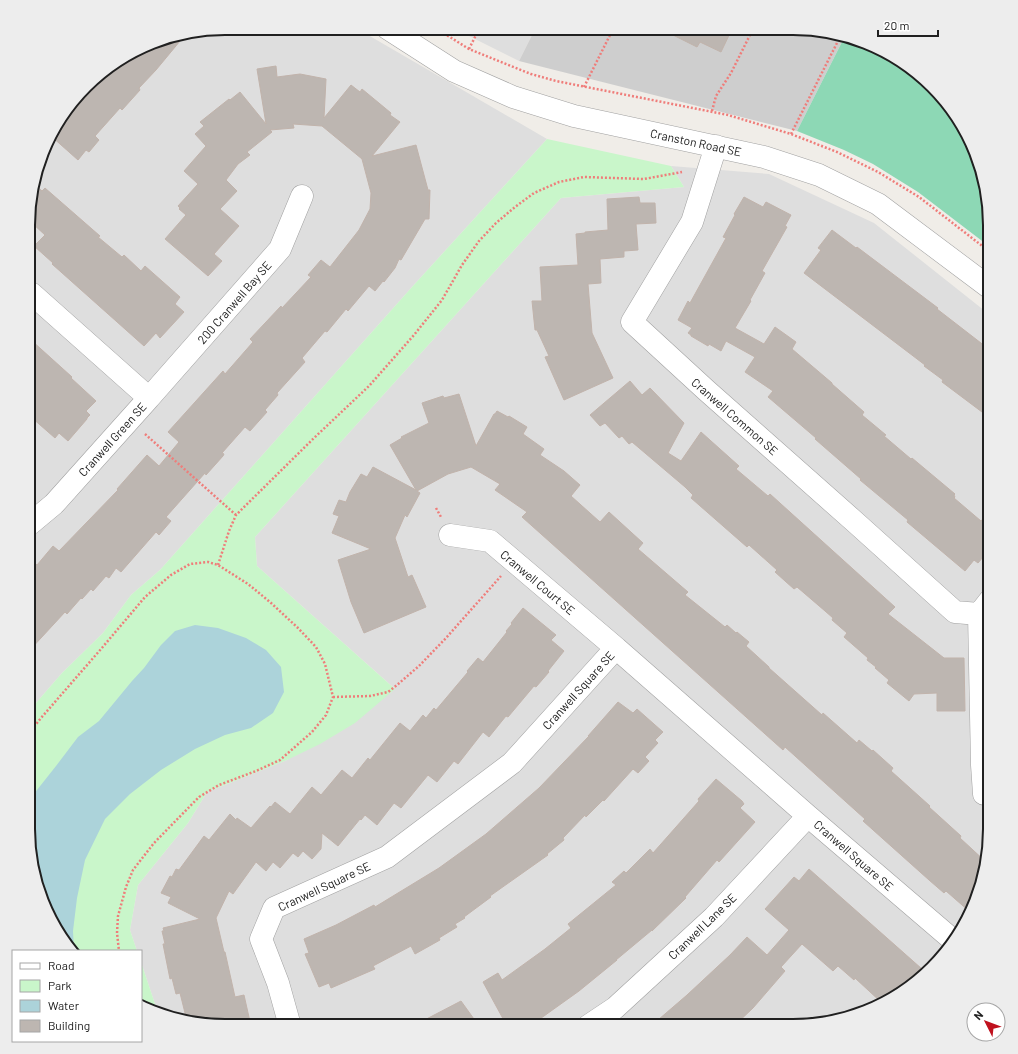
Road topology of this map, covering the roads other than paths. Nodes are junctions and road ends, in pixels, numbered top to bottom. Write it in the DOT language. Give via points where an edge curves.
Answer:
graph roads {
  1 [pos="398,35"];
  2 [pos="716,146"];
  3 [pos="302,196"];
  4 [pos="983,283"];
  5 [pos="35,297"];
  6 [pos="149,398"];
  7 [pos="35,520"];
  8 [pos="450,535"];
  9 [pos="983,607"];
  10 [pos="616,648"];
  11 [pos="983,682"];
  12 [pos="983,776"];
  13 [pos="808,816"];
  14 [pos="949,937"];
  15 [pos="288,1019"];
  16 [pos="598,1019"];
  1 -- 2 [label="street, Cranston Road SE" via="454,71 513,98 574,116"];
  2 -- 4 [label="street, Cranston Road SE" via="764,157 819,175 878,204"];
  2 -- 9 [label="street, Cranwell Common SE" via="692,222 632,322 955,612"];
  3 -- 6 [label="street, 200 Cranwell Bay SE" via="280,249"];
  5 -- 6 [label="street, Cranwell Green SE"];
  6 -- 7 [label="street, Cranwell Green SE" via="54,504"];
  8 -- 10 [label="street, Cranwell Court SE" via="490,541"];
  10 -- 13 [label="street, Cranwell Square SE"];
  10 -- 15 [label="street, Cranwell Square SE" via="512,763 387,857 274,908 260,939 278,983"];
  11 -- 12 [label="street"];
  13 -- 14 [label="street, Cranwell Square SE"];
  13 -- 16 [label="street, Cranwell Lane SE" via="714,917 615,1008"];
}
